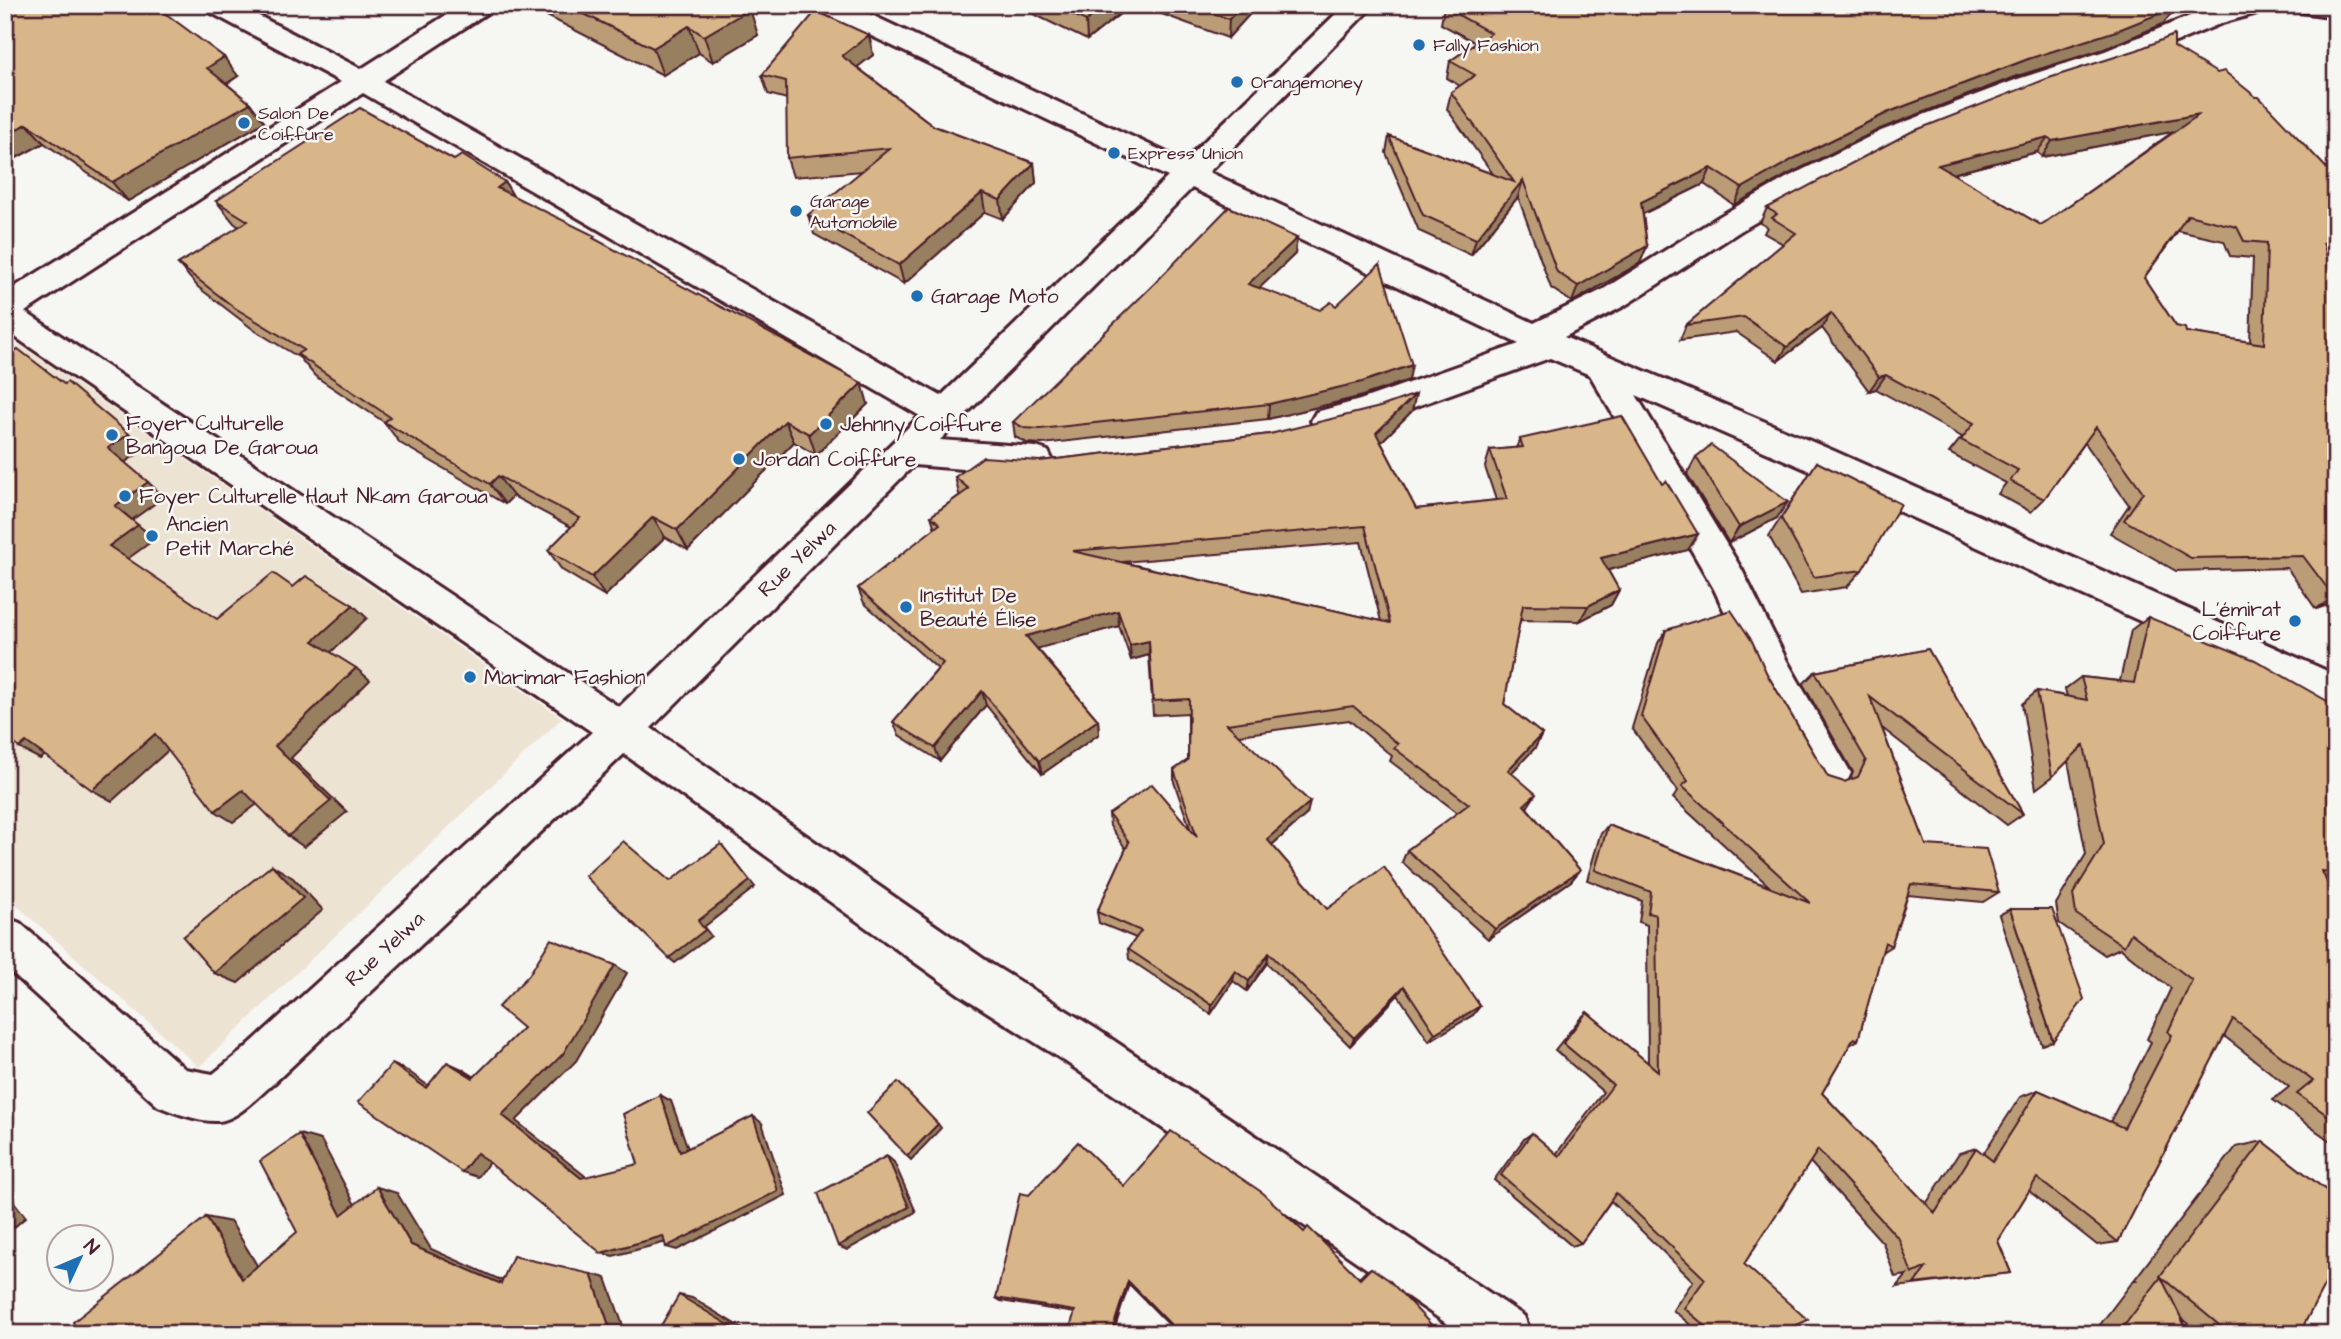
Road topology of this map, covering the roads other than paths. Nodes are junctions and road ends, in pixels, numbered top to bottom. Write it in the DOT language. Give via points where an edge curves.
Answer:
graph roads {
  1 [pos="217,5"];
  2 [pos="481,5"];
  3 [pos="828,5"];
  4 [pos="1361,5"];
  5 [pos="2255,5"];
  6 [pos="2302,5"];
  7 [pos="2336,9"];
  8 [pos="364,82"];
  9 [pos="1189,174"];
  10 [pos="5,311"];
  11 [pos="1543,341"];
  12 [pos="1601,366"];
  13 [pos="943,413"];
  14 [pos="1300,428"];
  15 [pos="908,451"];
  16 [pos="1069,458"];
  17 [pos="2336,693"];
  18 [pos="622,730"];
  19 [pos="1831,774"];
  20 [pos="5,938"];
  21 [pos="1506,1334"];
  1 -- 8 [label="street"];
  2 -- 8 [label="street"];
  3 -- 9 [label="street"];
  4 -- 9 [label="street, Rue Yelwa"];
  5 -- 11 [label="street" via="1891,138 1731,223"];
  6 -- 7 [label="street"];
  8 -- 10 [label="street"];
  8 -- 13 [label="street"];
  9 -- 11 [label="street"];
  9 -- 13 [label="street, Rue Yelwa"];
  10 -- 18 [label="street"];
  11 -- 12 [label="street"];
  11 -- 14 [label="street" via="1364,412"];
  12 -- 17 [label="street"];
  12 -- 19 [label="street" via="1729,581 1773,673"];
  13 -- 15 [label="street, Rue Yelwa"];
  15 -- 16 [label="street" via="1042,461"];
  15 -- 18 [label="street, Rue Yelwa"];
  18 -- 20 [label="street, Rue Yelwa" via="219,1098 174,1090"];
  18 -- 21 [label="street" via="975,979 1082,1046"];
}
